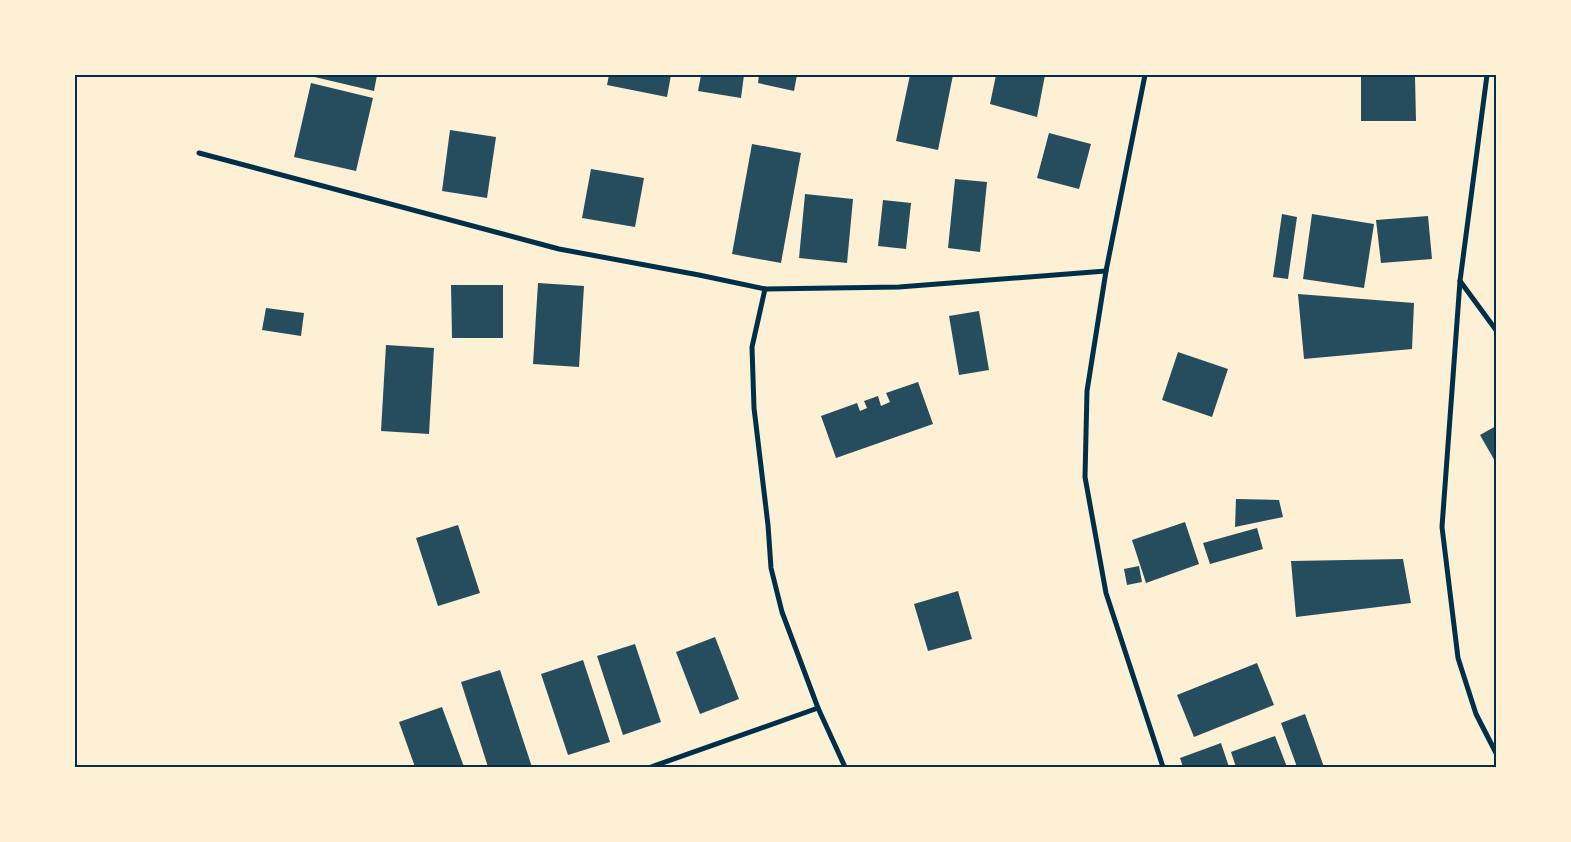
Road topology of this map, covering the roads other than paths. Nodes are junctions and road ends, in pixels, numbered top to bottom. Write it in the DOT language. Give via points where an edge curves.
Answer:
graph roads {
  1 [pos="1145,75"];
  2 [pos="1487,75"];
  3 [pos="199,153"];
  4 [pos="1106,271"];
  5 [pos="1460,281"];
  6 [pos="764,289"];
  7 [pos="1496,330"];
  8 [pos="818,708"];
  9 [pos="1496,752"];
  10 [pos="651,767"];
  11 [pos="845,767"];
  12 [pos="1163,767"];
  1 -- 4 [label="street"];
  2 -- 5 [label="street"];
  3 -- 6 [label="street" via="559,249"];
  4 -- 6 [label="street" via="899,287"];
  4 -- 12 [label="street" via="1087,391 1085,478 1106,593"];
  5 -- 7 [label="street"];
  5 -- 9 [label="street" via="1442,527 1458,658 1476,714"];
  6 -- 8 [label="street" via="752,347 754,408 771,568 782,612"];
  8 -- 10 [label="street"];
  8 -- 11 [label="street"];
}
